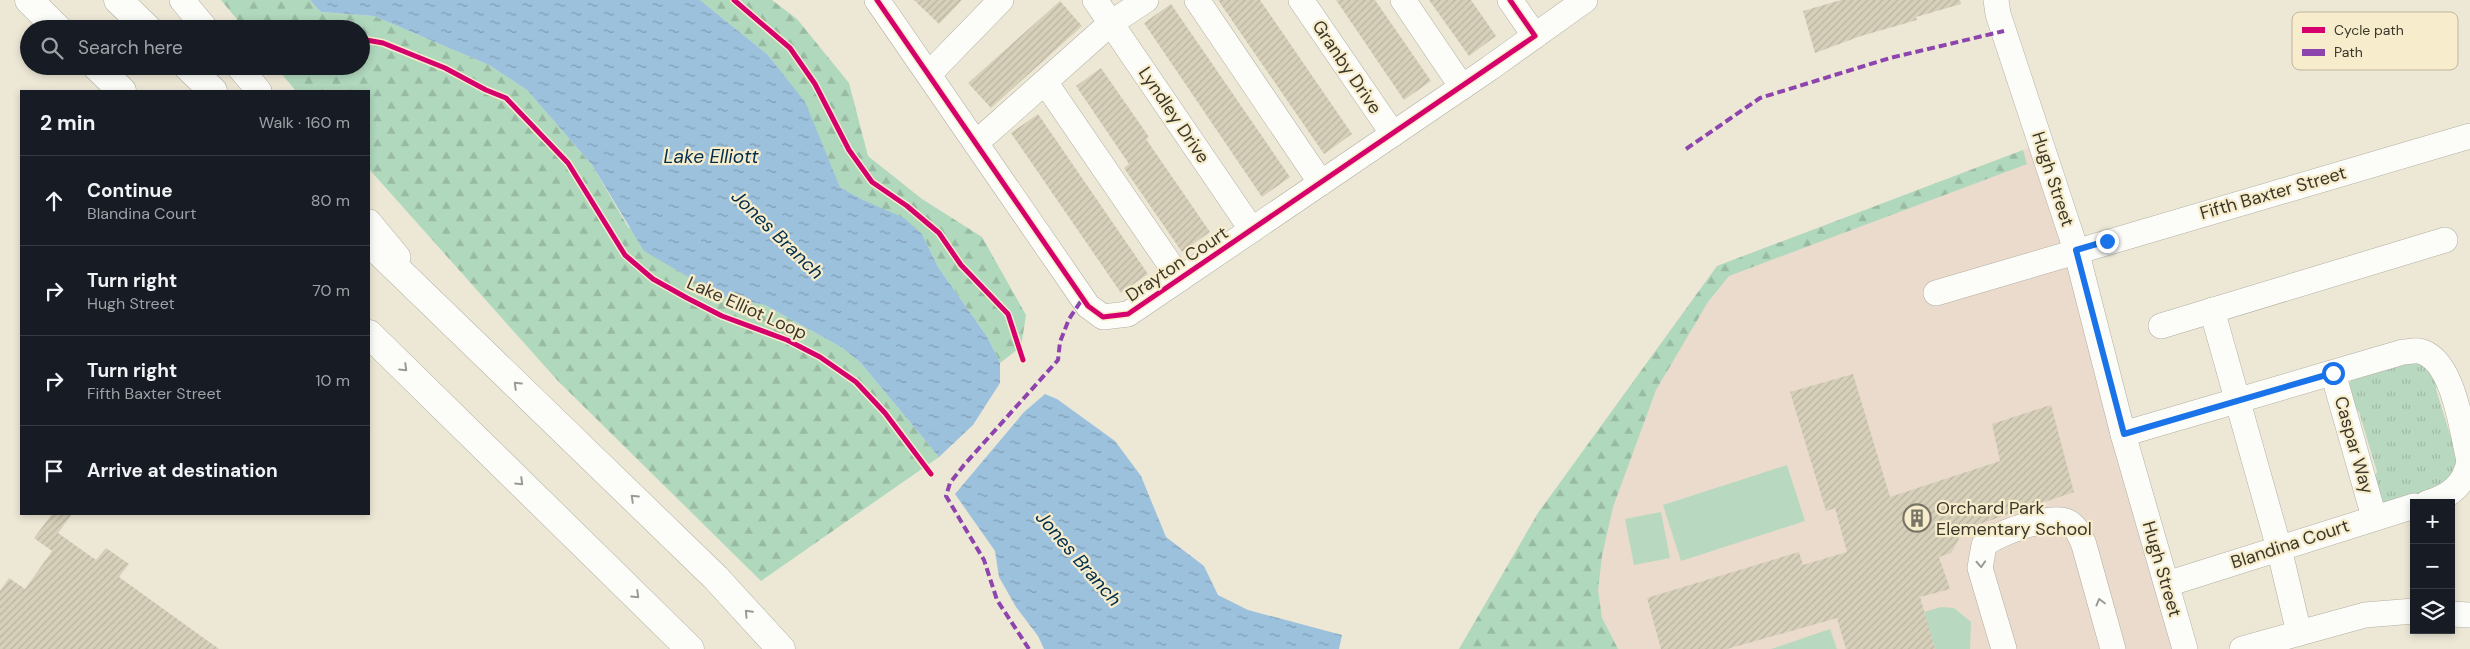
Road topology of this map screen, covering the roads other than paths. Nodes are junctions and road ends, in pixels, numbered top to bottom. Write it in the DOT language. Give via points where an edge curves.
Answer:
graph roads {
  1 [pos="29,0"];
  2 [pos="118,0"];
  3 [pos="182,0"];
  4 [pos="878,0"];
  5 [pos="1001,0"];
  6 [pos="1095,0"];
  7 [pos="1146,0"];
  8 [pos="1197,0"];
  9 [pos="1301,0"];
  10 [pos="1403,0"];
  11 [pos="1510,0"];
  12 [pos="1585,0"];
  13 [pos="1996,0"];
  14 [pos="49,20"];
  15 [pos="139,20"];
  16 [pos="199,20"];
  17 [pos="1111,24"];
  18 [pos="1535,36"];
  19 [pos="929,74"];
  20 [pos="105,75"];
  21 [pos="196,75"];
  22 [pos="245,75"];
  23 [pos="1045,82"];
  24 [pos="1462,87"];
  25 [pos="121,90"];
  26 [pos="212,90"];
  27 [pos="257,90"];
  28 [pos="1393,134"];
  29 [pos="2470,136"];
  30 [pos="976,143"];
  31 [pos="1321,183"];
  32 [pos="370,223"];
  33 [pos="1252,230"];
  34 [pos="2445,240"];
  35 [pos="370,243"];
  36 [pos="2076,250"];
  37 [pos="1180,279"];
  38 [pos="1936,293"];
  39 [pos="440,310"];
  40 [pos="2212,310"];
  41 [pos="2161,326"];
  42 [pos="370,335"];
  43 [pos="2333,373"];
  44 [pos="2237,400"];
  45 [pos="2124,434"];
  46 [pos="2437,499"];
  47 [pos="2410,507"];
  48 [pos="2374,517"];
  49 [pos="2279,548"];
  50 [pos="2167,584"];
  51 [pos="2410,610"];
  52 [pos="2455,614"];
  53 [pos="2470,615"];
  54 [pos="2299,633"];
  55 [pos="690,649"];
  56 [pos="782,649"];
  57 [pos="2004,649"];
  58 [pos="2113,649"];
  59 [pos="2185,649"];
  60 [pos="2242,649"];
  1 -- 14 [label="highway"];
  2 -- 15 [label="highway"];
  3 -- 16 [label="street"];
  4 -- 19 [label="street, Drayton Court"];
  5 -- 19 [label="street"];
  6 -- 17 [label="street, Lyndley Drive"];
  7 -- 17 [label="street"];
  8 -- 31 [label="street"];
  9 -- 28 [label="street, Granby Drive"];
  10 -- 24 [label="street"];
  11 -- 18 [label="street"];
  12 -- 18 [label="street, Drayton Court"];
  13 -- 36 [label="street, Hugh Street"];
  17 -- 23 [label="street"];
  17 -- 33 [label="street, Lyndley Drive"];
  18 -- 24 [label="street, Drayton Court"];
  19 -- 30 [label="street, Drayton Court"];
  20 -- 25 [label="highway"];
  21 -- 26 [label="highway"];
  22 -- 27 [label="street"];
  23 -- 30 [label="street"];
  23 -- 37 [label="street"];
  24 -- 28 [label="street, Drayton Court"];
  28 -- 31 [label="street, Drayton Court"];
  29 -- 36 [label="street, Fifth Baxter Street"];
  30 -- 37 [label="street, Drayton Court" via="1088,306 1103,317 1128,314"];
  31 -- 33 [label="street, Drayton Court"];
  32 -- 39 [label="street"];
  33 -- 37 [label="street, Drayton Court"];
  34 -- 40 [label="street"];
  35 -- 39 [label="highway"];
  36 -- 38 [label="street, Fifth Baxter Street"];
  36 -- 45 [label="street, Hugh Street"];
  56 -- 39 [label="highway, one-way" via="716,578"];
  40 -- 41 [label="street"];
  40 -- 44 [label="street"];
  42 -- 55 [label="highway, one-way"];
  43 -- 44 [label="street"];
  43 -- 46 [label="street" via="2404,352 2419,351 2432,357 2447,376 2469,461 2467,474 2450,494"];
  43 -- 48 [label="street, Caspar Way"];
  44 -- 45 [label="street"];
  44 -- 49 [label="street"];
  45 -- 50 [label="street, Hugh Street"];
  47 -- 48 [label="street, Blandina Court"];
  48 -- 49 [label="street, Blandina Court"];
  49 -- 50 [label="street, Blandina Court"];
  49 -- 54 [label="street"];
  50 -- 59 [label="street, Hugh Street"];
  51 -- 54 [label="street" via="2365,615"];
  52 -- 53 [label="street"];
  54 -- 60 [label="street"];
  58 -- 57 [label="street, one-way" via="2077,529 2066,521 2050,520 1992,537 1984,545 1980,568"];
}
